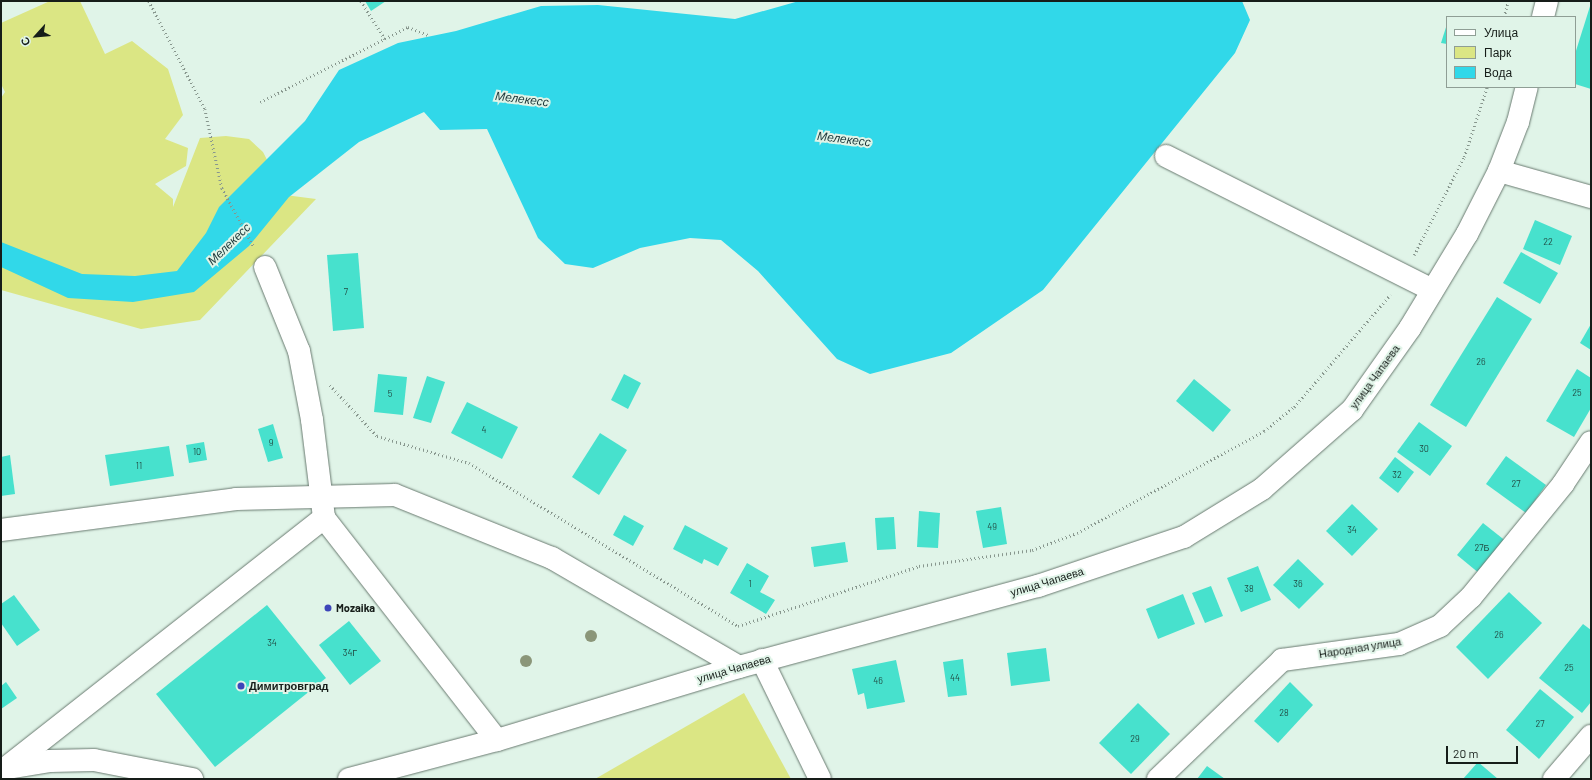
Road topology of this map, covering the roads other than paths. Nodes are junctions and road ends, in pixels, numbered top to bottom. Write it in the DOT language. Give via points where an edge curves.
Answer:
graph roads {
  1 [pos="1547,1"];
  2 [pos="1543,16"];
  3 [pos="1527,88"];
  4 [pos="1166,156"];
  5 [pos="1499,171"];
  6 [pos="1591,197"];
  7 [pos="265,266"];
  8 [pos="1432,290"];
  9 [pos="1591,442"];
  10 [pos="323,496"];
  11 [pos="324,518"];
  12 [pos="1,530"];
  13 [pos="762,660"];
  14 [pos="739,666"];
  15 [pos="1591,736"];
  16 [pos="497,740"];
  17 [pos="3,770"];
  18 [pos="192,779"];
  19 [pos="348,779"];
  20 [pos="820,779"];
  21 [pos="1158,779"];
  22 [pos="1554,779"];
  1 -- 2 [label="street"];
  3 -- 5 [label="street, улица Чапаева" via="1518,122"];
  4 -- 8 [label="street"];
  5 -- 6 [label="street"];
  5 -- 8 [label="street, улица Чапаева"];
  7 -- 10 [label="street" via="299,351"];
  8 -- 13 [label="street, улица Чапаева" via="1352,410 1262,490 1184,537 1038,586"];
  9 -- 21 [label="street, Народная улица" via="1563,484 1470,597 1440,626 1399,644 1282,660"];
  10 -- 11 [label="street"];
  10 -- 12 [label="street" via="236,499"];
  10 -- 14 [label="street" via="395,495 552,558"];
  11 -- 16 [label="street"];
  11 -- 17 [label="street"];
  13 -- 14 [label="street, улица Чапаева"];
  13 -- 20 [label="street"];
  14 -- 16 [label="street, улица Чапаева"];
  15 -- 22 [label="street"];
  16 -- 19 [label="street, улица Чапаева"];
  17 -- 18 [label="street" via="50,761 94,760"];
}
